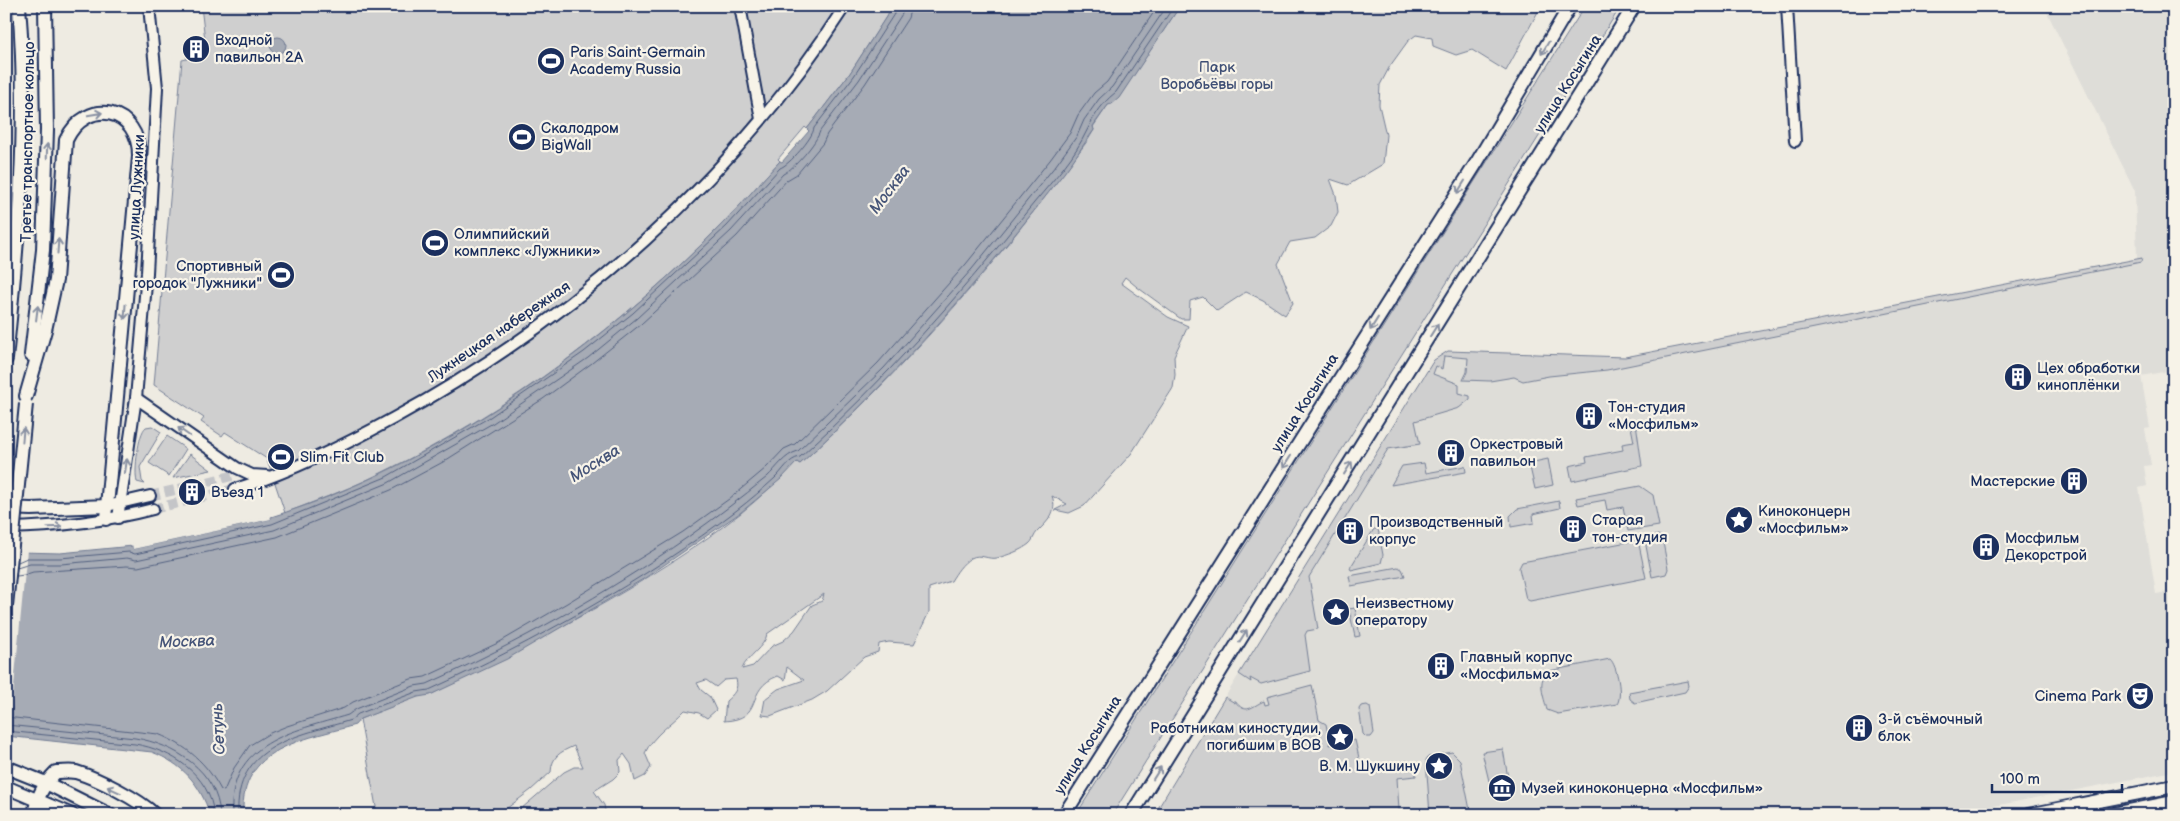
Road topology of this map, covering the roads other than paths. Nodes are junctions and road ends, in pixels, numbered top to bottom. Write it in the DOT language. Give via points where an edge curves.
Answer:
graph roads {
  1 [pos="15,6"];
  2 [pos="19,6"];
  3 [pos="45,6"];
  4 [pos="149,6"];
  5 [pos="740,6"];
  6 [pos="845,6"];
  7 [pos="1570,6"];
  8 [pos="1634,6"];
  9 [pos="1786,6"];
  10 [pos="20,27"];
  11 [pos="761,119"];
  12 [pos="1796,141"];
  13 [pos="6,359"];
  14 [pos="26,396"];
  15 [pos="136,398"];
  16 [pos="131,429"];
  17 [pos="111,469"];
  18 [pos="246,472"];
  19 [pos="232,476"];
  20 [pos="270,476"];
  21 [pos="235,490"];
  22 [pos="150,496"];
  23 [pos="113,504"];
  24 [pos="6,508"];
  25 [pos="153,509"];
  26 [pos="118,518"];
  27 [pos="106,520"];
  28 [pos="6,528"];
  29 [pos="6,606"];
  30 [pos="6,767"];
  31 [pos="46,783"];
  32 [pos="2174,786"];
  33 [pos="6,787"];
  34 [pos="38,798"];
  35 [pos="2174,802"];
  36 [pos="34,815"];
  37 [pos="72,815"];
  38 [pos="110,815"];
  39 [pos="155,815"];
  40 [pos="1064,815"];
  41 [pos="1131,815"];
  42 [pos="2028,815"];
  43 [pos="2109,815"];
  1 -- 10 [label="main road"];
  2 -- 10 [label="main road, Третье транспортное кольцо"];
  14 -- 3 [label="main road, Третье транспортное кольцо, one-way" via="42,250 48,130"];
  4 -- 15 [label="street, улица Лужники" via="156,95 147,273"];
  5 -- 11 [label="street"];
  6 -- 11 [label="street, Лужнецкая набережная" via="814,52"];
  7 -- 40 [label="main road, улица Косыгина, one-way" via="1477,162"];
  41 -- 8 [label="main road, улица Косыгина, one-way"];
  9 -- 12 [label="street"];
  10 -- 13 [label="main road, Третье транспортное кольцо" via="23,129 17,248"];
  11 -- 20 [label="street, Лужнецкая набережная" via="660,228 614,269 543,324 435,395 354,438"];
  14 -- 17 [label="main road, one-way" via="56,280 66,140 78,121 93,114 107,113 120,117 130,125 138,142 139,157"];
  29 -- 14 [label="main road, Третье транспортное кольцо, one-way, bridge"];
  15 -- 16 [label="street, улица Лужники"];
  18 -- 15 [label="street, one-way"];
  16 -- 17 [label="street, улица Лужники"];
  23 -- 16 [label="street, улица Лужники, one-way"];
  17 -- 23 [label="main road"];
  18 -- 19 [label="street"];
  18 -- 20 [label="street"];
  20 -- 21 [label="street, Лужнецкая набережная"];
  22 -- 23 [label="street"];
  23 -- 24 [label="main road"];
  23 -- 26 [label="street, улица Лужники"];
  23 -- 27 [label="street"];
  25 -- 26 [label="street"];
  26 -- 27 [label="street"];
  28 -- 27 [label="street, one-way" via="66,526"];
  30 -- 31 [label="main road"];
  31 -- 34 [label="main road"];
  31 -- 38 [label="main road"];
  39 -- 31 [label="main road, one-way" via="144,805 75,772 56,772"];
  32 -- 42 [label="main road"];
  33 -- 34 [label="main road"];
  34 -- 36 [label="main road"];
  34 -- 37 [label="main road"];
  35 -- 43 [label="main road"];
}
